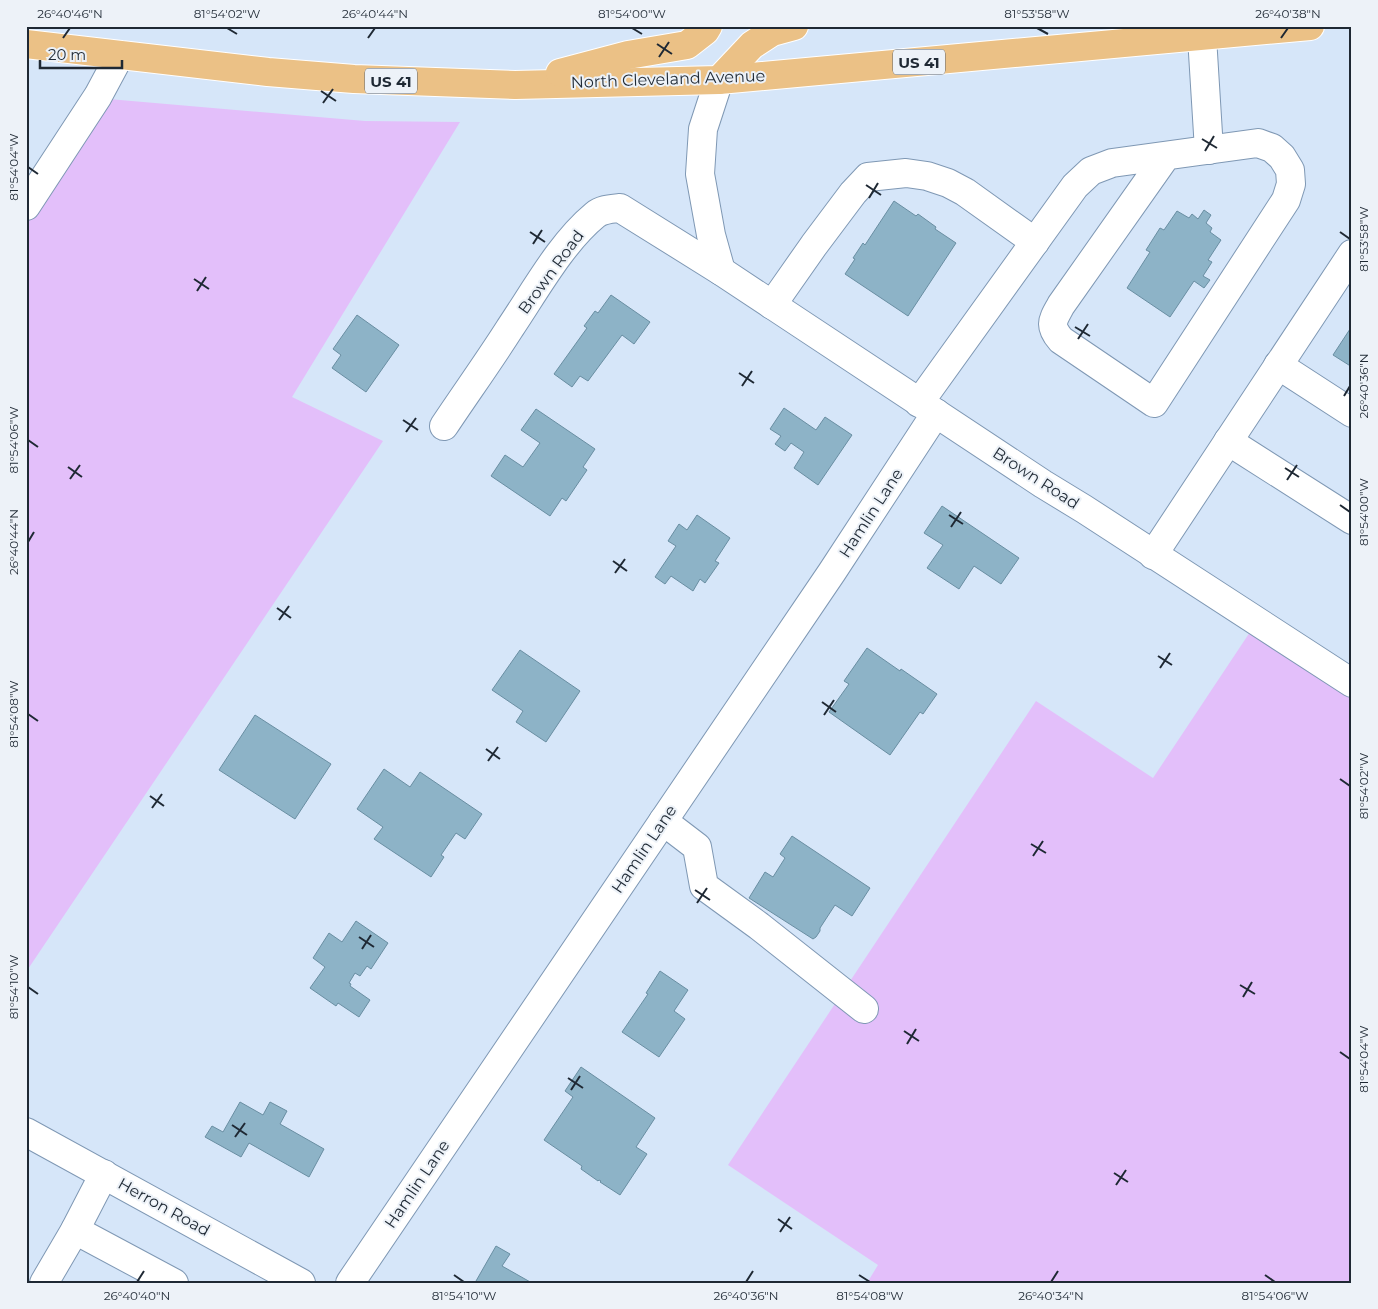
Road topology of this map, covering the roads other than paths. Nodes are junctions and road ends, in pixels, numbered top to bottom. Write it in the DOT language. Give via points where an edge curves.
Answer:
graph roads {
  1 [pos="708,26"];
  2 [pos="794,26"];
  3 [pos="1310,26"];
  4 [pos="1202,37"];
  5 [pos="26,44"];
  6 [pos="120,55"];
  7 [pos="719,80"];
  8 [pos="515,85"];
  9 [pos="1209,150"];
  10 [pos="1166,156"];
  11 [pos="26,206"];
  12 [pos="1035,242"];
  13 [pos="1352,254"];
  14 [pos="721,271"];
  15 [pos="772,305"];
  16 [pos="1278,365"];
  17 [pos="928,408"];
  18 [pos="1352,413"];
  19 [pos="444,426"];
  20 [pos="1228,441"];
  21 [pos="1352,520"];
  22 [pos="1153,555"];
  23 [pos="1352,683"];
  24 [pos="663,821"];
  25 [pos="864,1009"];
  26 [pos="26,1132"];
  27 [pos="104,1174"];
  28 [pos="75,1230"];
  29 [pos="141,1275"];
  30 [pos="44,1283"];
  31 [pos="174,1283"];
  32 [pos="301,1283"];
  33 [pos="350,1283"];
  1 -- 8 [label="main road" via="687,45 628,55"];
  2 -- 7 [label="main road" via="772,32 752,45"];
  3 -- 4 [label="main road, North Cleveland Avenue / US 41"];
  4 -- 7 [label="main road, North Cleveland Avenue / US 41"];
  4 -- 9 [label="street"];
  5 -- 6 [label="main road, North Cleveland Avenue / US 41"];
  6 -- 8 [label="main road, North Cleveland Avenue / US 41" via="354,79"];
  6 -- 11 [label="street" via="98,96"];
  7 -- 8 [label="main road, North Cleveland Avenue / US 41"];
  7 -- 14 [label="street" via="702,129 700,174"];
  9 -- 10 [label="street, Hamlin Lane"];
  9 -- 10 [label="street, Hamlin Lane" via="1258,143 1272,148 1290,170 1290,184 1286,200 1154,402 1061,340 1053,331 1053,320"];
  10 -- 12 [label="street, Hamlin Lane" via="1112,162 1091,171"];
  12 -- 15 [label="street" via="948,183 906,173 868,177 814,244"];
  12 -- 17 [label="street, Hamlin Lane"];
  13 -- 16 [label="street"];
  14 -- 15 [label="street, Brown Road"];
  14 -- 19 [label="street, Brown Road" via="620,208 596,214 561,252"];
  15 -- 17 [label="street, Brown Road"];
  16 -- 18 [label="street"];
  16 -- 20 [label="street"];
  17 -- 22 [label="street, Brown Road"];
  17 -- 24 [label="street, Hamlin Lane" via="826,580"];
  20 -- 21 [label="street"];
  20 -- 22 [label="street"];
  22 -- 23 [label="street, Brown Road"];
  24 -- 25 [label="street" via="697,847 704,886"];
  24 -- 33 [label="street, Hamlin Lane"];
  26 -- 27 [label="street, Herron Road"];
  27 -- 28 [label="street"];
  27 -- 32 [label="street, Herron Road"];
  28 -- 29 [label="street"];
  28 -- 30 [label="street"];
  29 -- 31 [label="street"];
}
